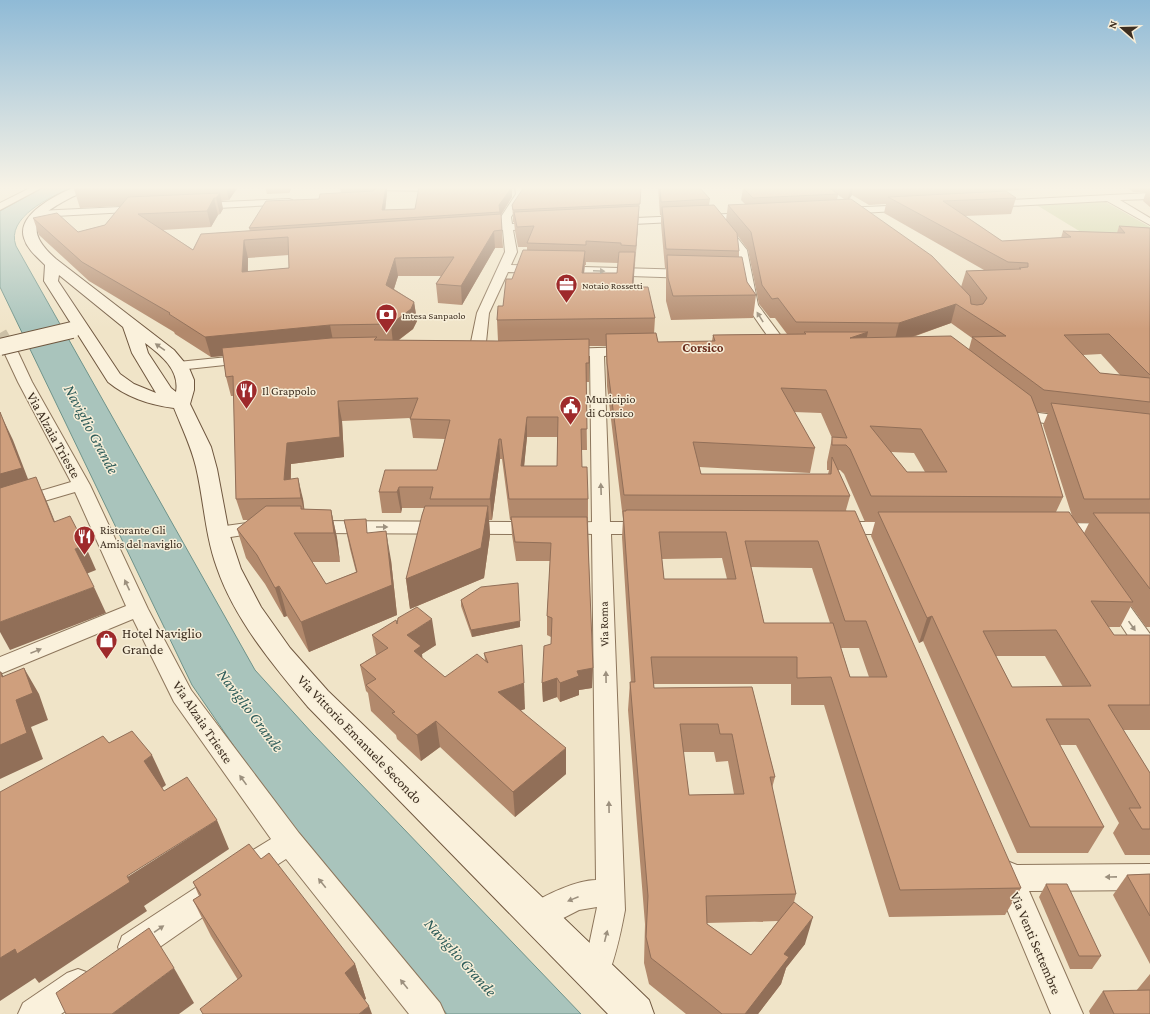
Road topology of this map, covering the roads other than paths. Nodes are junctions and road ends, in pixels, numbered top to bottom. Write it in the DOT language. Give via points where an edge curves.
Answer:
graph roads {
  1 [pos="28,234"];
  2 [pos="509,234"];
  3 [pos="729,234"];
  4 [pos="52,264"];
  5 [pos="504,268"];
  6 [pos="706,274"];
  7 [pos="734,275"];
  8 [pos="747,275"];
  9 [pos="130,325"];
  10 [pos="74,326"];
  11 [pos="4,346"];
  12 [pos="767,348"];
  13 [pos="783,348"];
  14 [pos="798,348"];
  15 [pos="643,351"];
  16 [pos="478,352"];
  17 [pos="597,352"];
  18 [pos="549,353"];
  19 [pos="262,358"];
  20 [pos="178,366"];
  21 [pos="181,404"];
  22 [pos="1083,423"];
  23 [pos="1039,438"];
  24 [pos="81,485"];
  25 [pos="0,510"];
  26 [pos="852,518"];
  27 [pos="1062,521"];
  28 [pos="602,528"];
  29 [pos="667,528"];
  30 [pos="823,528"];
  31 [pos="911,528"];
  32 [pos="1043,529"];
  33 [pos="1150,530"];
  34 [pos="218,532"];
  35 [pos="1077,547"];
  36 [pos="868,553"];
  37 [pos="1100,580"];
  38 [pos="138,609"];
  39 [pos="1150,651"];
  40 [pos="0,666"];
  41 [pos="289,842"];
  42 [pos="1150,877"];
  43 [pos="611,896"];
  44 [pos="538,916"];
  45 [pos="594,974"];
  46 [pos="34,1014"];
  47 [pos="429,1014"];
  48 [pos="635,1014"];
  49 [pos="1067,1014"];
  1 -- 4 [label="main road"];
  2 -- 5 [label="street" via="512,246"];
  3 -- 8 [label="street" via="741,250"];
  4 -- 9 [label="main road"];
  4 -- 10 [label="main road" via="51,281"];
  5 -- 6 [label="street, one-way"];
  5 -- 16 [label="street" via="483,313"];
  7 -- 8 [label="street"];
  13 -- 8 [label="street, one-way" via="752,305"];
  20 -- 9 [label="main road, one-way" via="166,351"];
  9 -- 21 [label="main road, Via Vittorio Emanuele Secondo" via="140,353 164,392"];
  10 -- 11 [label="main road, bridge"];
  10 -- 21 [label="main road" via="123,386 156,399"];
  11 -- 24 [label="street, Via Alzaia Trieste"];
  12 -- 13 [label="street"];
  13 -- 14 [label="street"];
  15 -- 17 [label="street"];
  17 -- 18 [label="street"];
  28 -- 17 [label="street, Via Roma, one-way"];
  19 -- 20 [label="street"];
  20 -- 21 [label="main road" via="186,385"];
  21 -- 34 [label="main road, Via Vittorio Emanuele Secondo" via="201,447"];
  22 -- 23 [label="street" via="1025,412"];
  24 -- 25 [label="street"];
  38 -- 24 [label="street, Via Alzaia Trieste, one-way"];
  26 -- 30 [label="street"];
  26 -- 31 [label="street"];
  26 -- 36 [label="street"];
  27 -- 32 [label="street"];
  27 -- 33 [label="street"];
  27 -- 35 [label="street"];
  28 -- 29 [label="street"];
  34 -- 28 [label="street, one-way" via="260,527"];
  43 -- 28 [label="street, Via Roma, one-way"];
  34 -- 44 [label="main road, Via Vittorio Emanuele Secondo" via="229,569 250,611 280,655 318,700"];
  37 -- 39 [label="street, one-way"];
  40 -- 38 [label="street, one-way"];
  41 -- 38 [label="street, Via Alzaia Trieste, one-way" via="182,696"];
  46 -- 41 [label="street, one-way"];
  47 -- 41 [label="street, Via Alzaia Trieste, one-way"];
  42 -- 49 [label="street, Via Venti Settembre, one-way" via="1004,867"];
  43 -- 44 [label="street, one-way" via="602,893 586,894"];
  45 -- 43 [label="street, Via Roma, one-way" via="609,924"];
  44 -- 45 [label="main road, Via Vittorio Emanuele Secondo"];
  45 -- 48 [label="main road, Via Vittorio Emanuele Secondo"];
}
